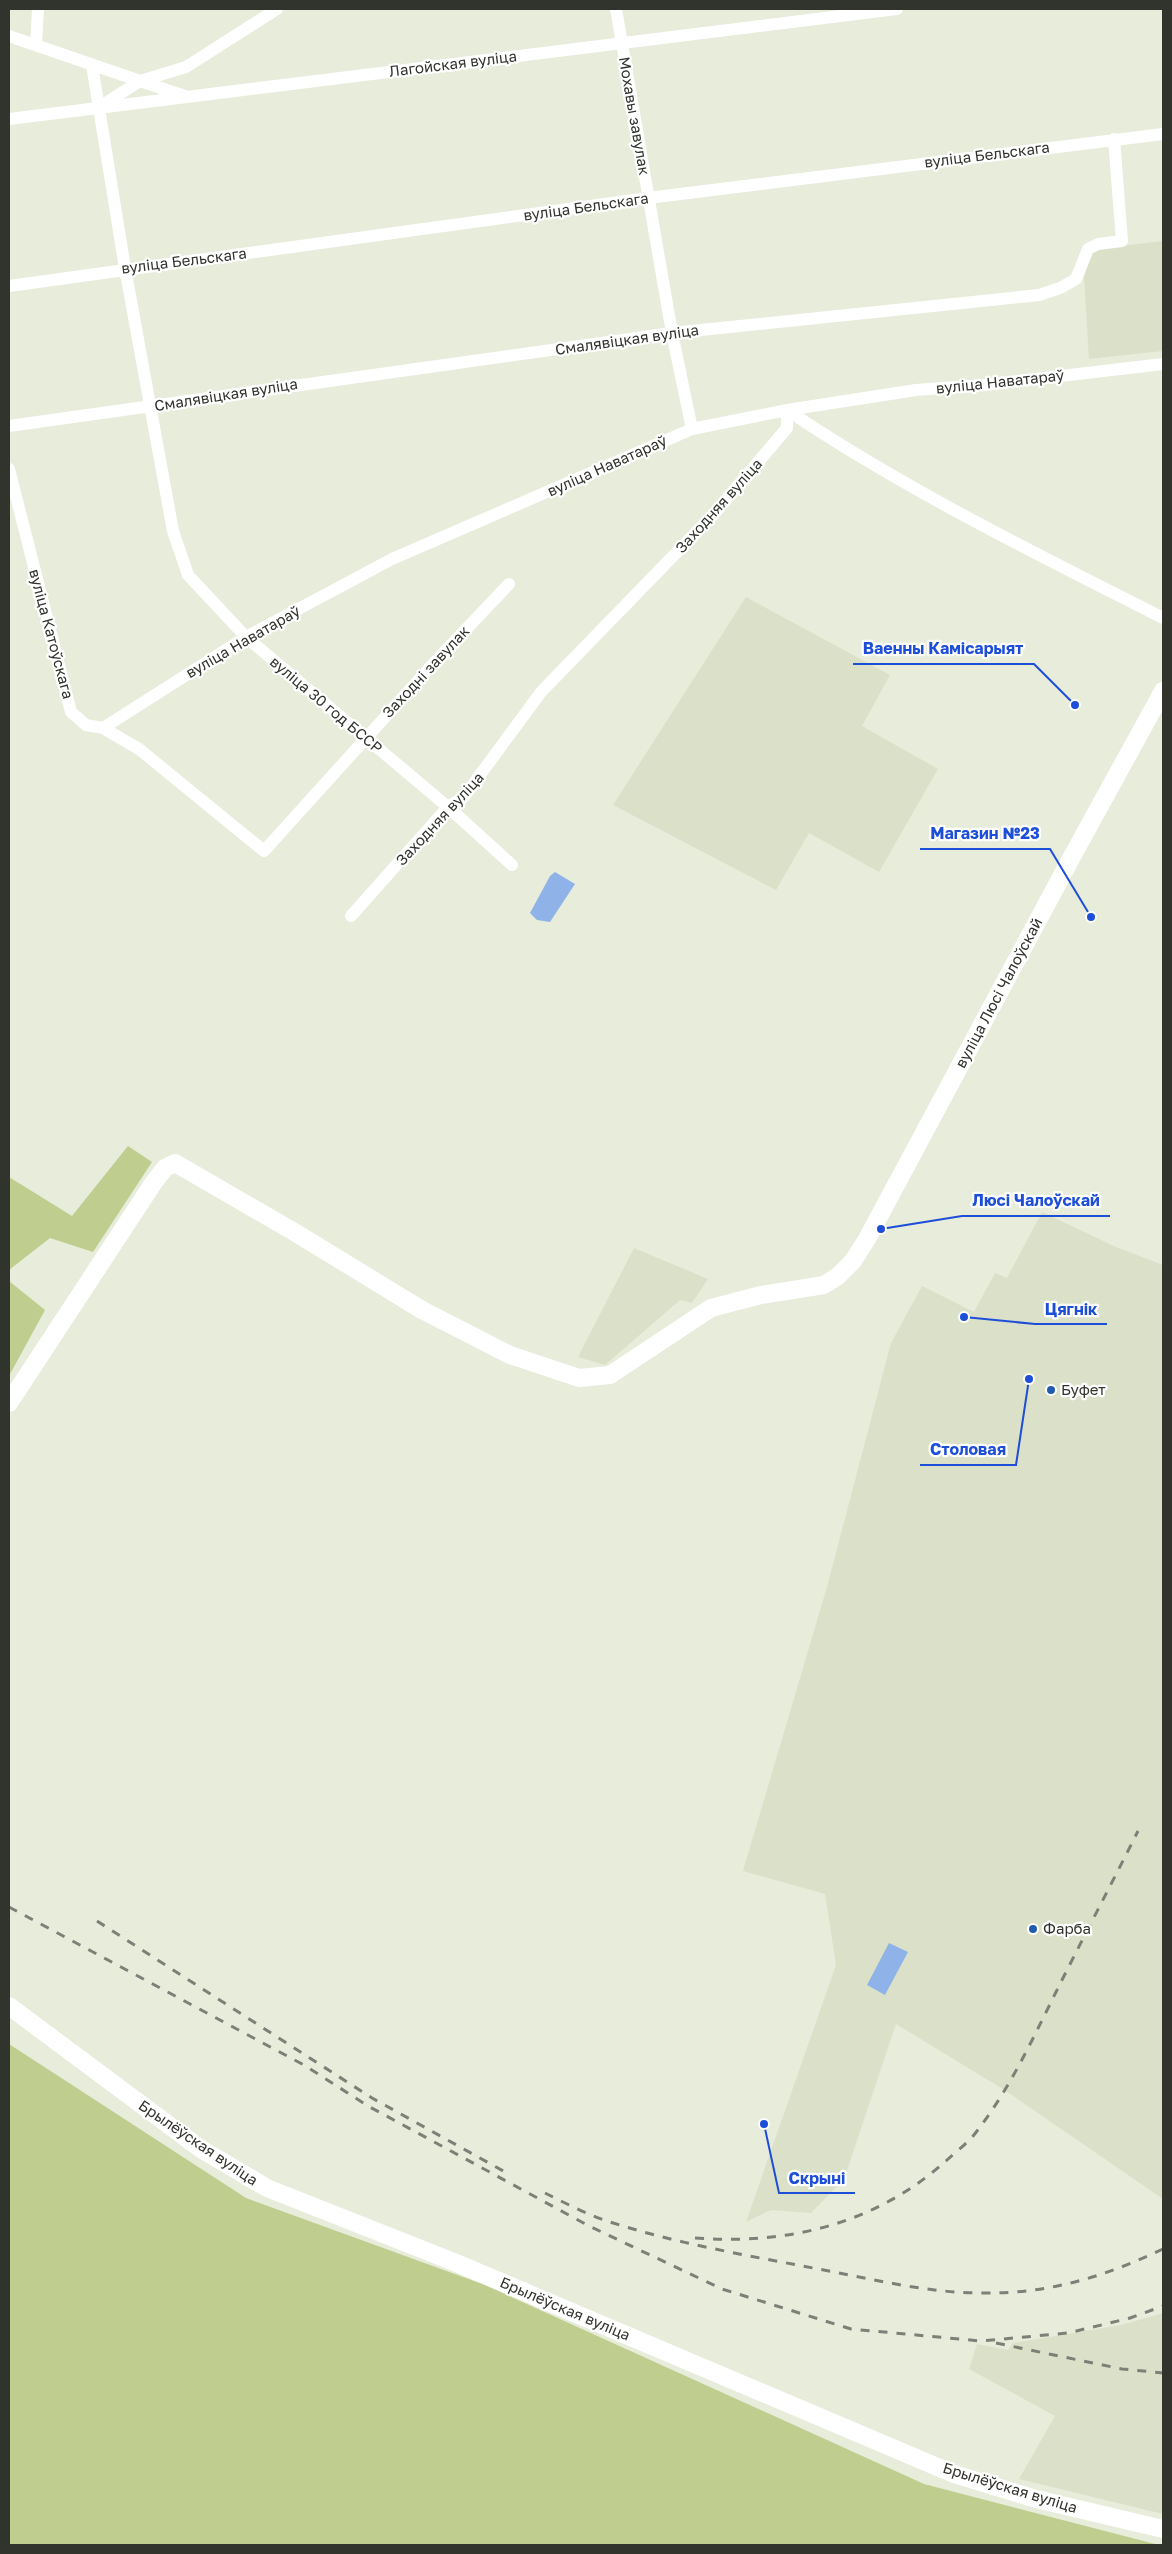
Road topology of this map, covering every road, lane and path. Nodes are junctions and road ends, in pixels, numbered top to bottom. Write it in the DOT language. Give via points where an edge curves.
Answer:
graph roads {
  1 [pos="38,9"];
  2 [pos="277,9"];
  3 [pos="616,9"];
  4 [pos="897,9"];
  5 [pos="9,36"];
  6 [pos="621,43"];
  7 [pos="36,45"];
  8 [pos="92,65"];
  9 [pos="140,81"];
  10 [pos="189,97"];
  11 [pos="98,108"];
  12 [pos="9,119"];
  13 [pos="1163,134"];
  14 [pos="1114,139"];
  15 [pos="648,198"];
  16 [pos="125,268"];
  17 [pos="9,286"];
  18 [pos="672,333"];
  19 [pos="1163,364"];
  20 [pos="152,406"];
  21 [pos="787,410"];
  22 [pos="9,426"];
  23 [pos="692,429"];
  24 [pos="9,469"];
  25 [pos="509,584"];
  26 [pos="1163,618"];
  27 [pos="246,636"];
  28 [pos="1163,691"];
  29 [pos="103,728"];
  30 [pos="365,739"];
  31 [pos="448,807"];
  32 [pos="264,850"];
  33 [pos="512,865"];
  34 [pos="351,916"];
  35 [pos="9,1403"];
  36 [pos="9,2006"];
  37 [pos="1163,2529"];
  1 -- 7 [label="street"];
  2 -- 9 [label="street" via="186,67"];
  3 -- 6 [label="street, Мохавы завулак"];
  4 -- 6 [label="street, Лагойская вуліца"];
  5 -- 7 [label="street"];
  6 -- 10 [label="street, Лагойская вуліца"];
  6 -- 15 [label="street, Мохавы завулак"];
  7 -- 8 [label="street"];
  8 -- 9 [label="street"];
  8 -- 11 [label="street, вуліца 30 год БССР"];
  9 -- 10 [label="street"];
  9 -- 11 [label="street"];
  10 -- 11 [label="street, Лагойская вуліца"];
  11 -- 12 [label="street, Лагойская вуліца"];
  11 -- 16 [label="street, вуліца 30 год БССР"];
  13 -- 14 [label="street, вуліца Бельскага"];
  14 -- 15 [label="street, вуліца Бельскага"];
  14 -- 18 [label="street, Смалявіцкая вуліца" via="1122,241 1098,244 1088,249 1076,279 1060,288 1039,295"];
  15 -- 16 [label="street, вуліца Бельскага"];
  15 -- 18 [label="street, Мохавы завулак"];
  16 -- 17 [label="street, вуліца Бельскага"];
  16 -- 20 [label="street, вуліца 30 год БССР"];
  18 -- 20 [label="street, Смалявіцкая вуліца"];
  18 -- 23 [label="street, Мохавы завулак"];
  19 -- 21 [label="street, вуліца Наватараў" via="916,390"];
  20 -- 22 [label="street, Смалявіцкая вуліца"];
  20 -- 27 [label="street, вуліца 30 год БССР" via="173,531 188,575"];
  21 -- 23 [label="street, вуліца Наватараў"];
  21 -- 26 [label="street" via="870,464"];
  21 -- 31 [label="street, Заходняя вуліца" via="787,428 762,459 713,515 541,692 463,798"];
  23 -- 27 [label="street, вуліца Наватараў" via="392,559"];
  24 -- 29 [label="street, вуліца Катоўскага" via="71,712 86,725"];
  25 -- 30 [label="street, Заходні завулак"];
  27 -- 29 [label="street, вуліца Наватараў"];
  27 -- 30 [label="street, вуліца 30 год БССР"];
  28 -- 35 [label="street, вуліца Люсі Чалоўскай" via="867,1239 853,1261 824,1285 711,1308 610,1375 579,1378 510,1355 422,1310 175,1164 165,1168 154,1182"];
  29 -- 32 [label="street, вуліца Катоўскага" via="139,749"];
  30 -- 31 [label="street, вуліца 30 год БССР"];
  30 -- 32 [label="street, Заходні завулак"];
  31 -- 33 [label="street, вуліца 30 год БССР"];
  31 -- 34 [label="street, Заходняя вуліца"];
  36 -- 37 [label="street, Брылёўская вуліца" via="202,2149 266,2188 454,2262 954,2474 1036,2499"];
}
